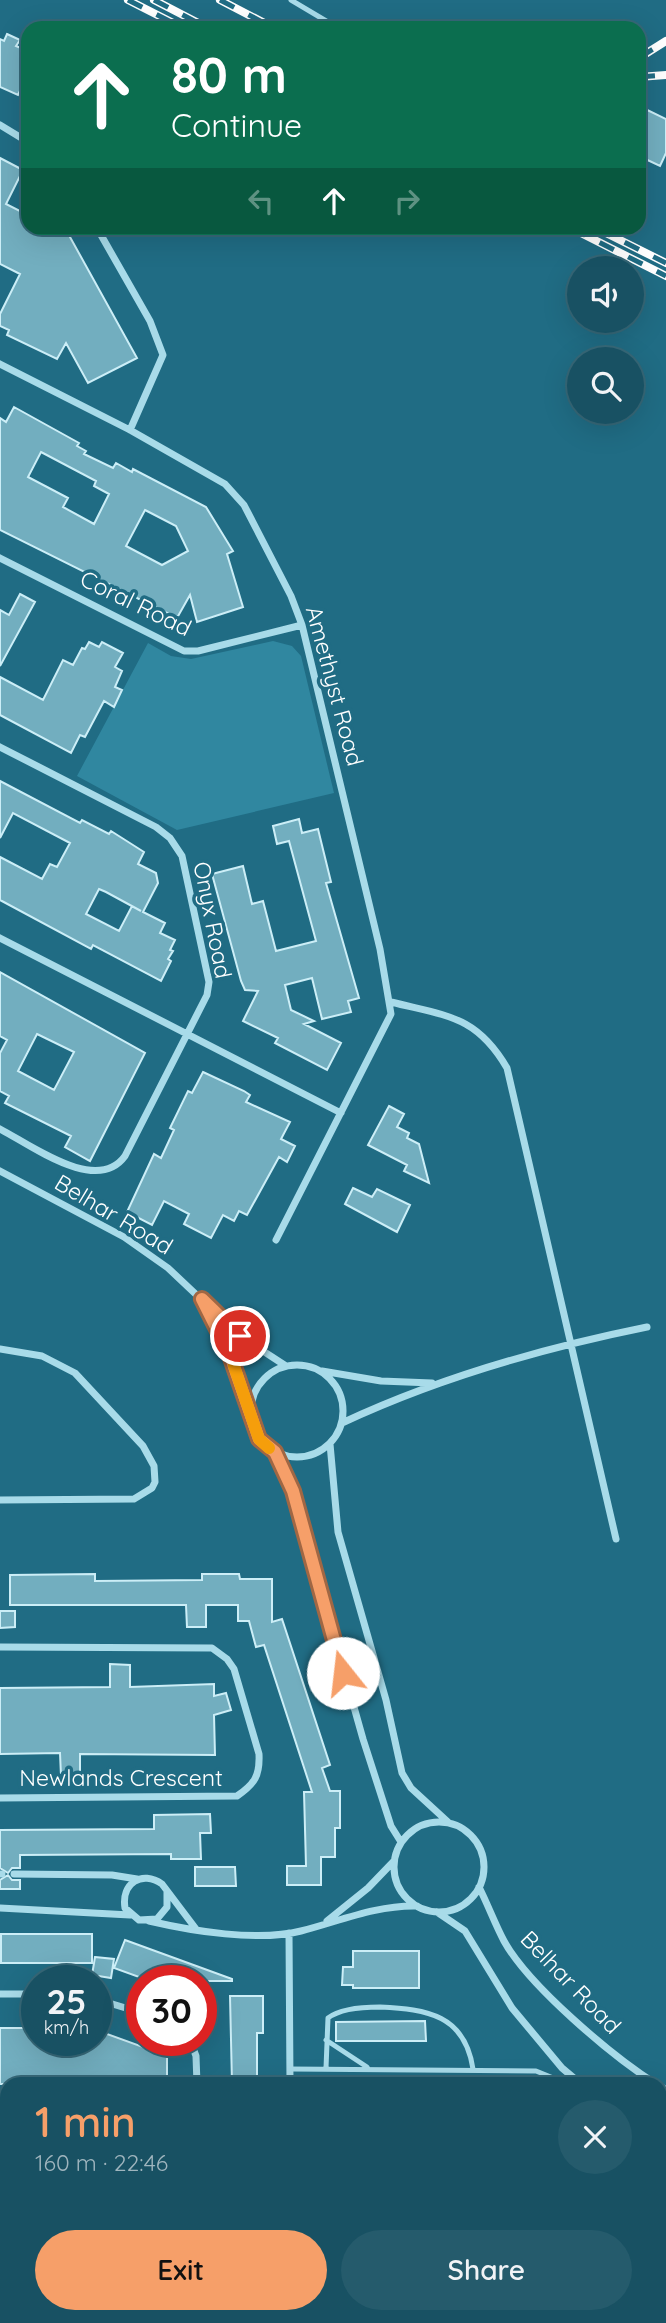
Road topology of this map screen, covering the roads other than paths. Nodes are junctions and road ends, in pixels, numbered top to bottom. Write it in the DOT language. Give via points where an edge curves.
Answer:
graph roads {
  1 [pos="294,1"];
  2 [pos="327,21"];
  3 [pos="0,125"];
  4 [pos="21,138"];
  5 [pos="101,235"];
  6 [pos="0,363"];
  7 [pos="130,430"];
  8 [pos="0,558"];
  9 [pos="302,625"];
  10 [pos="0,747"];
  11 [pos="0,938"];
  12 [pos="391,1002"];
  13 [pos="188,1033"];
  14 [pos="341,1113"];
  15 [pos="0,1129"];
  16 [pos="0,1171"];
  17 [pos="276,1240"];
  18 [pos="202,1299"];
  19 [pos="647,1327"];
  20 [pos="572,1342"];
  21 [pos="0,1349"];
  22 [pos="286,1366"];
  23 [pos="321,1371"];
  24 [pos="436,1384"];
  25 [pos="250,1410"];
  26 [pos="342,1423"];
  27 [pos="330,1444"];
  28 [pos="275,1452"];
  29 [pos="0,1500"];
  30 [pos="616,1539"];
  31 [pos="0,1647"];
  32 [pos="0,1798"];
  33 [pos="448,1822"];
  34 [pos="401,1842"];
  35 [pos="394,1861"];
  36 [pos="14,1874"];
  37 [pos="138,1879"];
  38 [pos="480,1887"];
  39 [pos="167,1892"];
  40 [pos="417,1906"];
  41 [pos="0,1908"];
  42 [pos="437,1912"];
  43 [pos="130,1914"];
  44 [pos="149,1921"];
  45 [pos="324,1924"];
  46 [pos="196,1929"];
  47 [pos="289,1933"];
  48 [pos="0,1994"];
  49 [pos="21,1994"];
  50 [pos="326,2040"];
  51 [pos="196,2056"];
  52 [pos="326,2068"];
  53 [pos="368,2068"];
  54 [pos="290,2069"];
  55 [pos="473,2069"];
  56 [pos="197,2077"];
  57 [pos="290,2077"];
  58 [pos="551,2077"];
  59 [pos="573,2077"];
  60 [pos="647,2077"];
  1 -- 2 [label="lane"];
  3 -- 4 [label="street"];
  5 -- 7 [label="street" via="150,321 163,355"];
  6 -- 7 [label="street, Amethyst Road"];
  7 -- 9 [label="street, Amethyst Road" via="215,476 234,493 272,559"];
  8 -- 9 [label="street, Coral Road" via="184,651"];
  9 -- 12 [label="street, Amethyst Road"];
  10 -- 13 [label="street, Onyx Road" via="156,827 174,843 182,856 209,982"];
  11 -- 13 [label="street"];
  12 -- 14 [label="street, Amethyst Road" via="389,1022"];
  12 -- 20 [label="street" via="463,1020 492,1043 507,1068"];
  13 -- 14 [label="street"];
  13 -- 15 [label="street, Onyx Road" via="125,1156 110,1169 84,1172"];
  14 -- 17 [label="street, Amethyst Road"];
  16 -- 18 [label="street, Belhar Road" via="124,1237"];
  18 -- 22 [label="street, Belhar Road" via="240,1336"];
  18 -- 25 [label="street, Belhar Road"];
  19 -- 20 [label="street"];
  20 -- 24 [label="street"];
  20 -- 30 [label="street"];
  21 -- 29 [label="street" via="28,1351 75,1373 143,1446 156,1474 152,1488 134,1499"];
  22 -- 23 [label="street" via="304,1365"];
  22 -- 25 [label="street" via="257,1387"];
  23 -- 24 [label="street"];
  23 -- 26 [label="street" via="340,1393"];
  24 -- 26 [label="street"];
  25 -- 28 [label="street" via="259,1439"];
  26 -- 27 [label="street"];
  27 -- 28 [label="street" via="314,1455 294,1458"];
  27 -- 33 [label="street" via="338,1532 402,1773"];
  28 -- 34 [label="street" via="293,1491 359,1726 391,1826"];
  31 -- 32 [label="street, Newlands Crescent" via="212,1648 228,1659 234,1670 260,1769 257,1778 237,1796"];
  33 -- 34 [label="street" via="427,1823"];
  33 -- 38 [label="street" via="474,1837 482,1852"];
  34 -- 35 [label="street"];
  35 -- 40 [label="street" via="395,1879 403,1895"];
  35 -- 45 [label="street"];
  36 -- 37 [label="street"];
  37 -- 39 [label="street" via="155,1879"];
  37 -- 43 [label="street" via="125,1891 125,1908"];
  38 -- 42 [label="street" via="457,1908"];
  38 -- 60 [label="street, Belhar Road" via="505,1943 542,1987 601,2044"];
  39 -- 44 [label="street" via="163,1914"];
  39 -- 46 [label="street"];
  40 -- 42 [label="street"];
  40 -- 45 [label="street" via="382,1907"];
  41 -- 43 [label="street"];
  42 -- 59 [label="street" via="465,1931 512,2008"];
  43 -- 44 [label="street"];
  44 -- 46 [label="street"];
  45 -- 47 [label="street"];
  46 -- 47 [label="street"];
  47 -- 54 [label="street"];
  48 -- 49 [label="street"];
  50 -- 52 [label="lane"];
  50 -- 53 [label="lane"];
  50 -- 55 [label="lane" via="328,2018 342,2011 416,2009 434,2013 456,2030"];
  51 -- 56 [label="street"];
  52 -- 53 [label="lane"];
  52 -- 54 [label="lane"];
  53 -- 55 [label="lane"];
  54 -- 57 [label="street"];
  55 -- 58 [label="lane" via="536,2071"];
}
